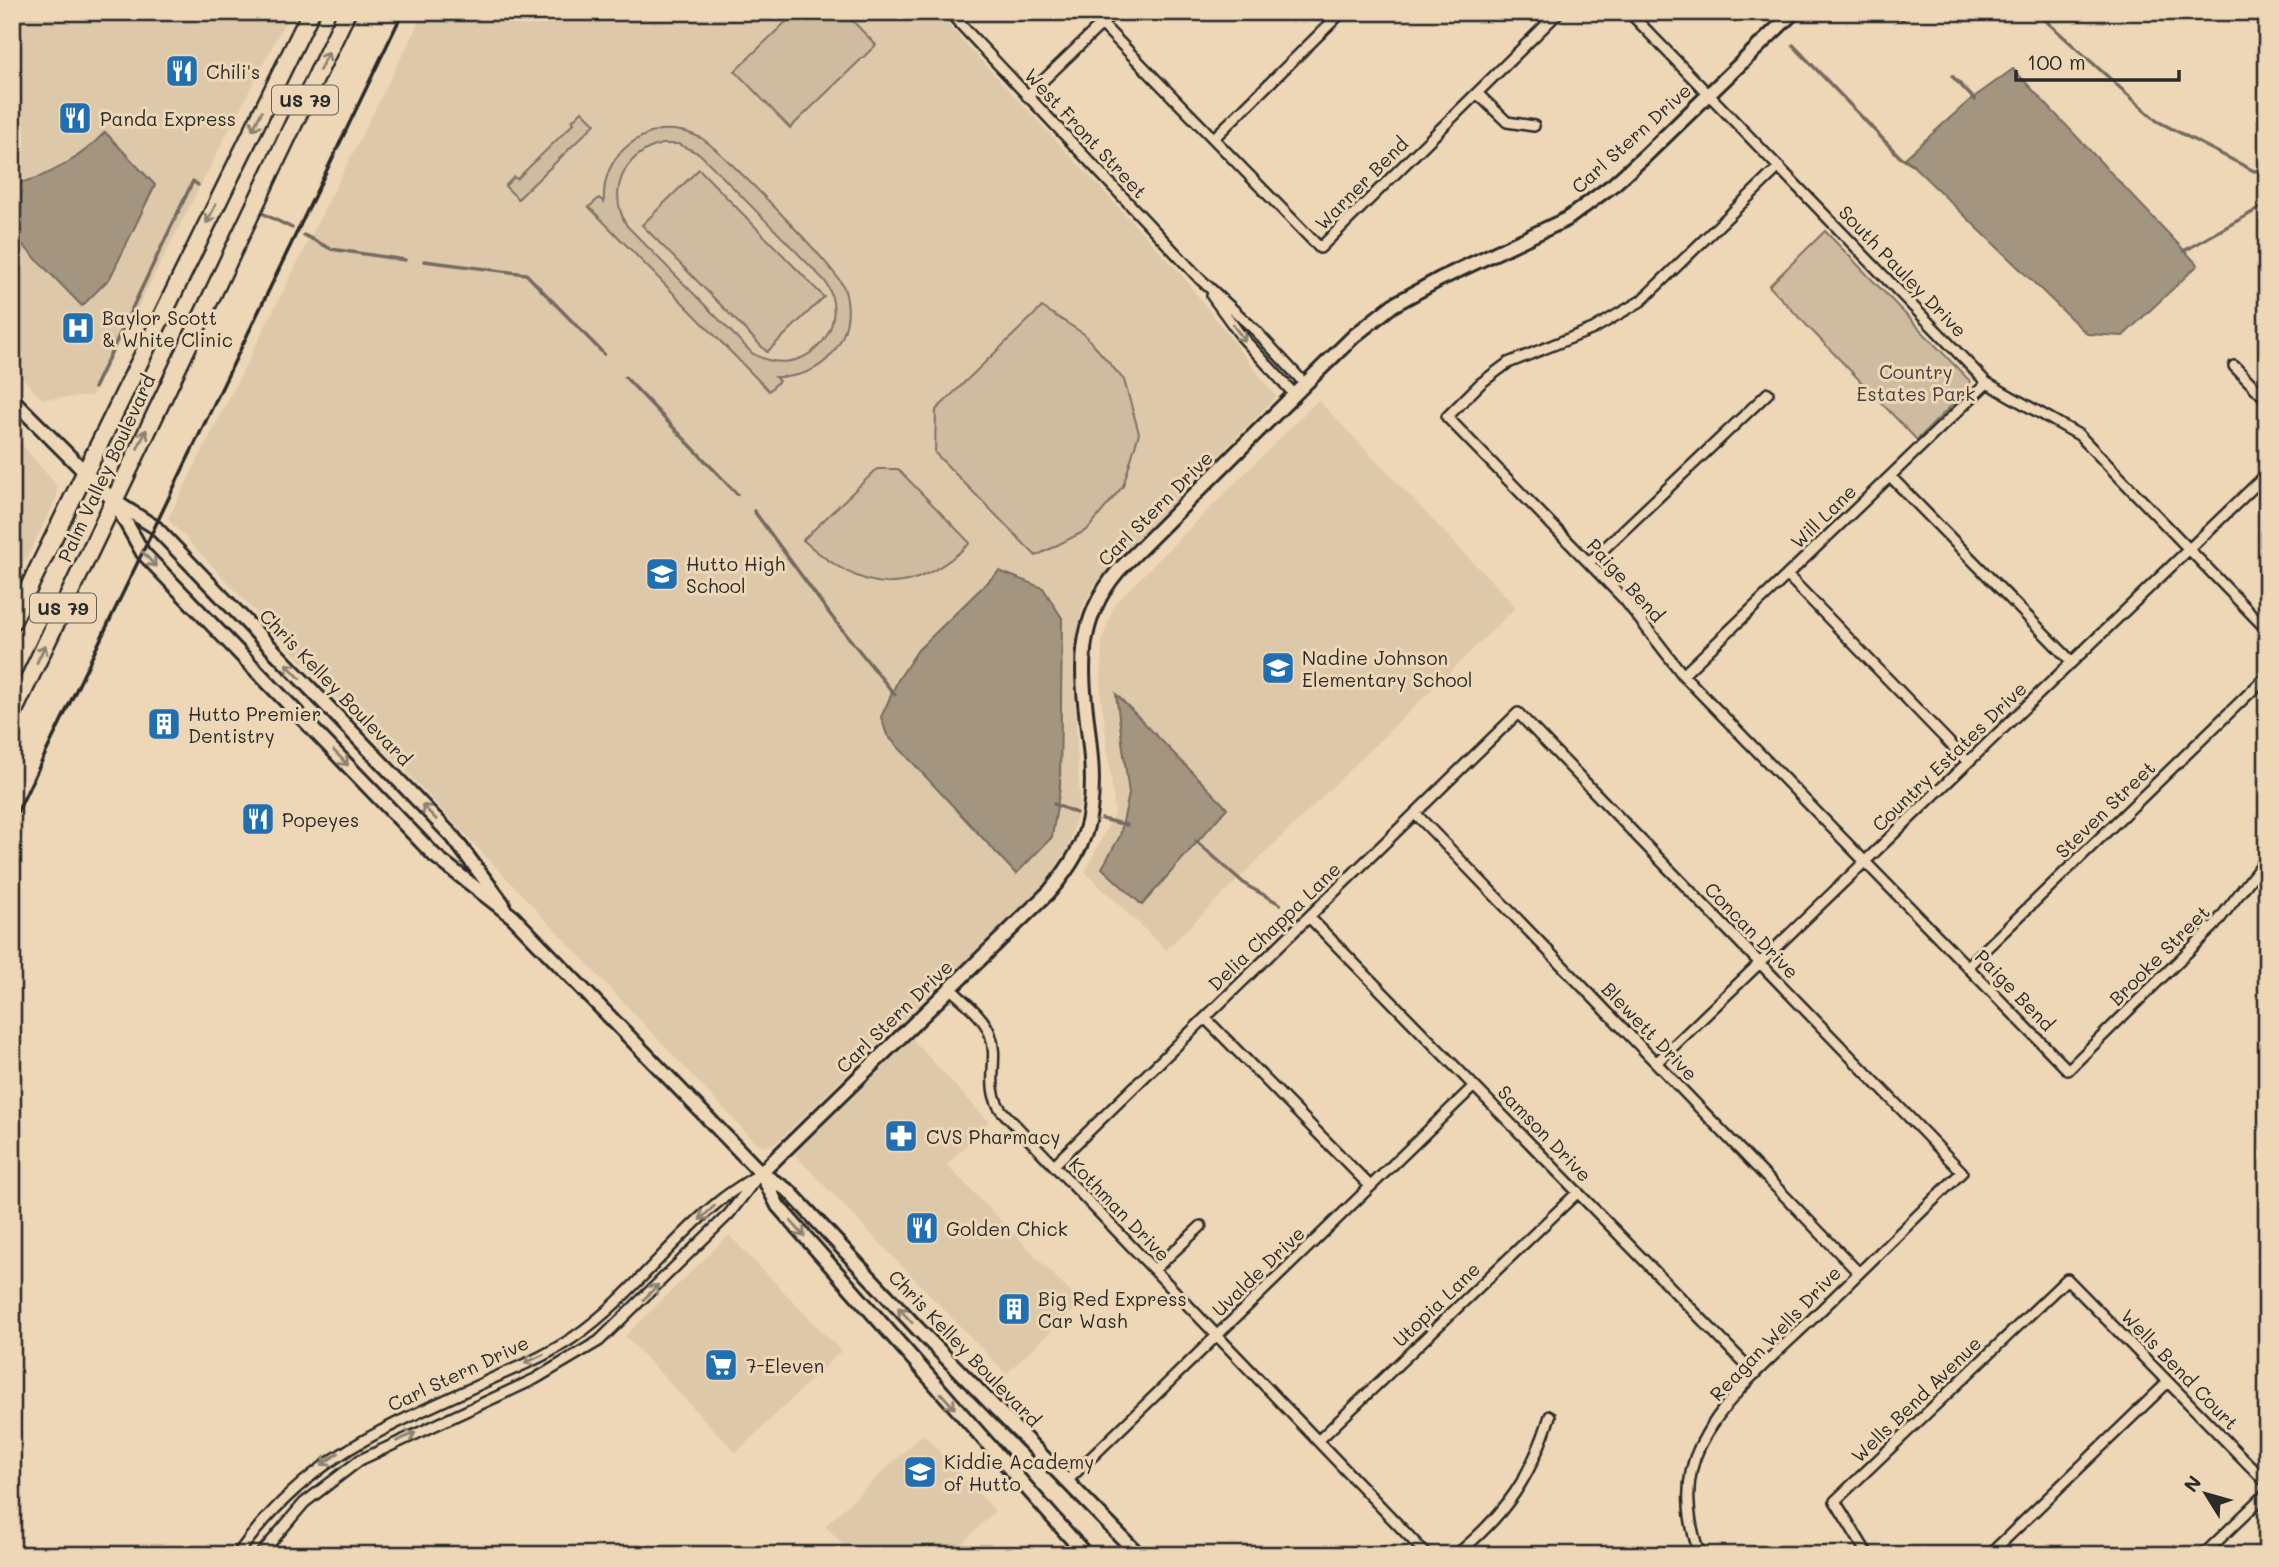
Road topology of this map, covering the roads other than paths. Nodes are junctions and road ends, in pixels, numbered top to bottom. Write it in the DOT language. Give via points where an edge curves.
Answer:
graph roads {
  1 [pos="311,12"];
  2 [pos="347,12"];
  3 [pos="949,12"];
  4 [pos="1090,12"];
  5 [pos="1114,12"];
  6 [pos="1342,12"];
  7 [pos="1559,12"];
  8 [pos="1629,12"];
  9 [pos="1794,12"];
  10 [pos="1102,24"];
  11 [pos="1477,93"];
  12 [pos="1708,95"];
  13 [pos="1027,96"];
  14 [pos="1534,126"];
  15 [pos="1214,138"];
  16 [pos="1779,167"];
  17 [pos="1199,278"];
  18 [pos="2234,366"];
  19 [pos="1987,383"];
  20 [pos="1305,384"];
  21 [pos="1768,393"];
  22 [pos="1294,394"];
  23 [pos="12,399"];
  24 [pos="2267,400"];
  25 [pos="85,474"];
  26 [pos="2267,474"];
  27 [pos="1890,476"];
  28 [pos="114,501"];
  29 [pos="2190,549"];
  30 [pos="1589,563"];
  31 [pos="1787,575"];
  32 [pos="12,622"];
  33 [pos="2267,629"];
  34 [pos="2072,662"];
  35 [pos="1683,675"];
  36 [pos="2267,676"];
  37 [pos="1518,713"];
  38 [pos="12,715"];
  39 [pos="1968,762"];
  40 [pos="1415,813"];
  41 [pos="2267,858"];
  42 [pos="1864,862"];
  43 [pos="1309,916"];
  44 [pos="513,917"];
  45 [pos="1760,963"];
  46 [pos="1968,966"];
  47 [pos="950,988"];
  48 [pos="1205,1018"];
  49 [pos="1656,1063"];
  50 [pos="2068,1070"];
  51 [pos="1474,1086"];
  52 [pos="1054,1165"];
  53 [pos="761,1172"];
  54 [pos="1962,1172"];
  55 [pos="1370,1186"];
  56 [pos="1577,1192"];
  57 [pos="1200,1226"];
  58 [pos="1154,1270"];
  59 [pos="1859,1273"];
  60 [pos="2067,1279"];
  61 [pos="1217,1335"];
  62 [pos="1755,1374"];
  63 [pos="2168,1382"];
  64 [pos="1550,1416"];
  65 [pos="1318,1441"];
  66 [pos="1067,1480"];
  67 [pos="2267,1483"];
  68 [pos="2267,1493"];
  69 [pos="237,1555"];
  70 [pos="260,1555"];
  71 [pos="1086,1555"];
  72 [pos="1139,1555"];
  73 [pos="1427,1555"];
  74 [pos="1456,1555"];
  75 [pos="1700,1555"];
  76 [pos="1868,1555"];
  77 [pos="1989,1555"];
  78 [pos="2203,1555"];
  1 -- 25 [label="highway, Palm Valley Boulevard / US 79, one-way"];
  28 -- 2 [label="highway, Palm Valley Boulevard / US 79, one-way"];
  3 -- 13 [label="street, West Front Street"];
  4 -- 10 [label="street, Warner Bend"];
  5 -- 10 [label="street"];
  6 -- 15 [label="street"];
  7 -- 11 [label="street, Warner Bend"];
  8 -- 12 [label="street, South Pauley Drive"];
  9 -- 12 [label="main road, Carl Stern Drive"];
  10 -- 13 [label="street"];
  10 -- 15 [label="street, Warner Bend"];
  11 -- 14 [label="street" via="1507,122"];
  11 -- 15 [label="street, Warner Bend" via="1320,248"];
  12 -- 16 [label="street, South Pauley Drive"];
  12 -- 20 [label="main road, Carl Stern Drive" via="1588,205 1393,305"];
  13 -- 17 [label="street, West Front Street"];
  16 -- 19 [label="street, South Pauley Drive"];
  16 -- 30 [label="street, Paige Bend" via="1641,301 1593,329 1508,363 1447,418"];
  17 -- 20 [label="street, West Front Street"];
  17 -- 22 [label="street, West Front Street, one-way" via="1241,336"];
  18 -- 24 [label="street"];
  19 -- 27 [label="street, Will Lane"];
  19 -- 29 [label="street, South Pauley Drive" via="2079,435"];
  20 -- 22 [label="main road, Carl Stern Drive"];
  21 -- 30 [label="street"];
  22 -- 47 [label="main road, Carl Stern Drive" via="1102,592 1084,646 1090,810 1082,842 1049,892"];
  23 -- 25 [label="main road, Chris Kelley Boulevard"];
  25 -- 28 [label="main road, Chris Kelley Boulevard"];
  25 -- 32 [label="highway, Palm Valley Boulevard / US 79"];
  26 -- 29 [label="street, Country Estates Drive"];
  27 -- 31 [label="street, Will Lane"];
  27 -- 34 [label="street"];
  38 -- 28 [label="highway, Palm Valley Boulevard / US 79, one-way"];
  44 -- 28 [label="main road, Chris Kelley Boulevard, one-way" via="453,837 155,527"];
  28 -- 44 [label="main road, Chris Kelley Boulevard, one-way" via="142,553 435,856"];
  29 -- 33 [label="street, South Pauley Drive"];
  29 -- 34 [label="street, Country Estates Drive"];
  30 -- 35 [label="street, Paige Bend" via="1624,599"];
  31 -- 35 [label="street, Will Lane"];
  31 -- 39 [label="street"];
  34 -- 39 [label="street, Country Estates Drive"];
  35 -- 42 [label="street, Paige Bend"];
  36 -- 46 [label="street, Steven Street"];
  37 -- 40 [label="street, Delia Chappa Lane"];
  37 -- 45 [label="street, Concan Drive"];
  39 -- 42 [label="street, Country Estates Drive"];
  40 -- 43 [label="street, Delia Chappa Lane"];
  40 -- 49 [label="street, Blewett Drive"];
  41 -- 50 [label="street, Brooke Street" via="2215,925"];
  42 -- 45 [label="street, Country Estates Drive"];
  42 -- 46 [label="street, Paige Bend"];
  43 -- 48 [label="street, Delia Chappa Lane"];
  43 -- 51 [label="street, Samson Drive"];
  44 -- 53 [label="main road, Chris Kelley Boulevard"];
  45 -- 49 [label="street, Country Estates Drive"];
  45 -- 54 [label="street, Concan Drive"];
  46 -- 50 [label="street, Paige Bend"];
  47 -- 52 [label="street, Kothman Drive" via="991,1035 995,1100"];
  47 -- 53 [label="main road, Carl Stern Drive"];
  48 -- 52 [label="street, Delia Chappa Lane"];
  48 -- 55 [label="street"];
  49 -- 59 [label="street, Blewett Drive"];
  51 -- 55 [label="street, Uvalde Drive"];
  51 -- 56 [label="street, Samson Drive"];
  52 -- 58 [label="street, Kothman Drive"];
  66 -- 53 [label="main road, Chris Kelley Boulevard, one-way" via="789,1191"];
  53 -- 69 [label="street, Carl Stern Drive, one-way" via="718,1202 576,1336 335,1455 279,1502"];
  70 -- 53 [label="street, Carl Stern Drive, one-way" via="304,1503 360,1460 535,1379 599,1341 729,1214"];
  53 -- 71 [label="main road, Chris Kelley Boulevard, one-way" via="778,1206"];
  54 -- 59 [label="street, Reagan Wells Drive"];
  55 -- 61 [label="street, Uvalde Drive"];
  56 -- 62 [label="street, Samson Drive"];
  56 -- 65 [label="street, Utopia Lane"];
  57 -- 58 [label="street"];
  58 -- 61 [label="street, Kothman Drive"];
  59 -- 62 [label="street, Reagan Wells Drive"];
  60 -- 63 [label="street, Wells Bend Court"];
  60 -- 76 [label="street, Wells Bend Avenue" via="1835,1501"];
  61 -- 65 [label="street, Kothman Drive"];
  61 -- 66 [label="street, Uvalde Drive"];
  62 -- 75 [label="street, Reagan Wells Drive" via="1699,1447 1690,1477 1691,1530"];
  63 -- 67 [label="street, Wells Bend Court"];
  63 -- 77 [label="street"];
  64 -- 74 [label="street" via="1539,1451 1515,1496"];
  65 -- 73 [label="street, Kothman Drive"];
  66 -- 72 [label="main road, Chris Kelley Boulevard"];
  68 -- 78 [label="street"];
}
